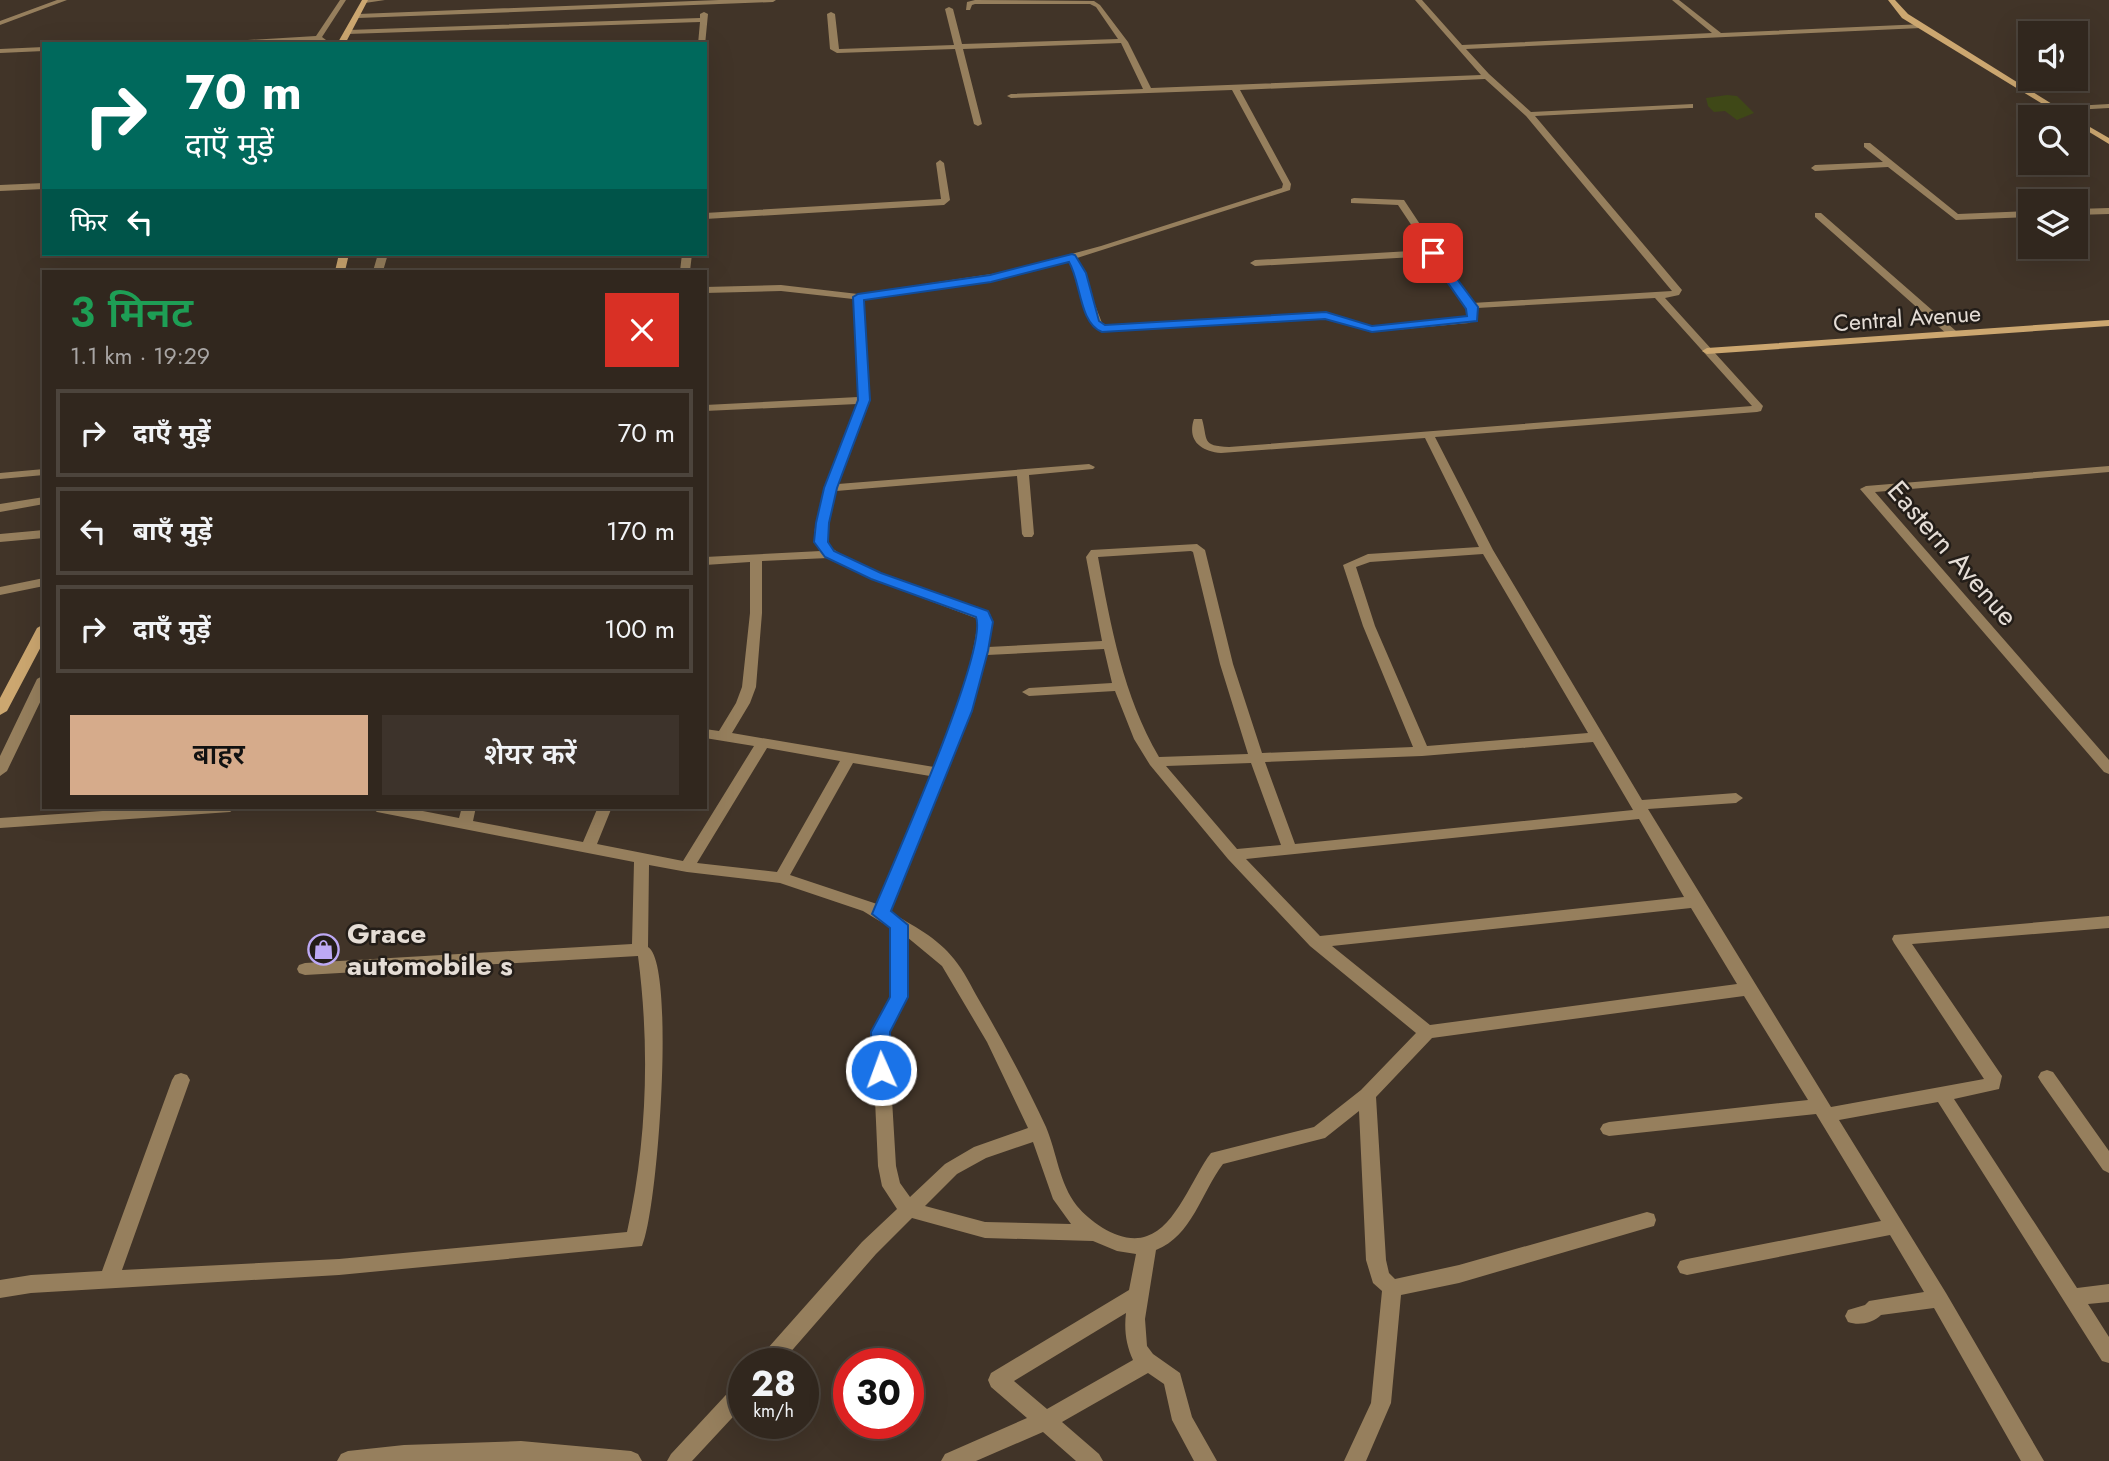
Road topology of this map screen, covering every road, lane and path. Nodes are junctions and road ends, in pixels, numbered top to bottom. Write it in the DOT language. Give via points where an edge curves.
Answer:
graph roads {
  1 [pos="64,0"];
  2 [pos="343,0"];
  3 [pos="365,0"];
  4 [pos="382,0"];
  5 [pos="773,0"];
  6 [pos="1418,0"];
  7 [pos="1675,0"];
  8 [pos="1891,0"];
  9 [pos="705,1"];
  10 [pos="1092,1"];
  11 [pos="949,9"];
  12 [pos="968,9"];
  13 [pos="831,14"];
  14 [pos="358,16"];
  15 [pos="704,20"];
  16 [pos="0,23"];
  17 [pos="1921,26"];
  18 [pos="348,32"];
  19 [pos="1719,35"];
  20 [pos="319,41"];
  21 [pos="1123,41"];
  22 [pos="274,42"];
  23 [pos="342,42"];
  24 [pos="702,42"];
  25 [pos="1462,47"];
  26 [pos="959,48"];
  27 [pos="42,50"];
  28 [pos="0,51"];
  29 [pos="1486,76"];
  30 [pos="1234,86"];
  31 [pos="1147,89"];
  32 [pos="1011,96"];
  33 [pos="2049,105"];
  34 [pos="1690,106"];
  35 [pos="2109,106"];
  36 [pos="2088,107"];
  37 [pos="1529,114"];
  38 [pos="978,124"];
  39 [pos="2088,129"];
  40 [pos="2109,142"];
  41 [pos="1867,145"];
  42 [pos="940,163"];
  43 [pos="1890,164"];
  44 [pos="1815,168"];
  45 [pos="42,186"];
  46 [pos="0,188"];
  47 [pos="1354,201"];
  48 [pos="2109,211"];
  49 [pos="2088,212"];
  50 [pos="2018,214"];
  51 [pos="1818,215"];
  52 [pos="707,216"];
  53 [pos="1433,253"];
  54 [pos="1072,258"];
  55 [pos="1255,263"];
  56 [pos="707,290"];
  57 [pos="1658,295"];
  58 [pos="858,297"];
  59 [pos="1472,307"];
  60 [pos="2109,323"];
  61 [pos="1952,334"];
  62 [pos="1707,351"];
  63 [pos="864,400"];
  64 [pos="707,408"];
  65 [pos="1198,421"];
  66 [pos="1429,436"];
  67 [pos="1089,467"];
  68 [pos="2109,468"];
  69 [pos="42,472"];
  70 [pos="1023,473"];
  71 [pos="0,476"];
  72 [pos="831,488"];
  73 [pos="42,500"];
  74 [pos="0,508"];
  75 [pos="42,534"];
  76 [pos="1028,534"];
  77 [pos="0,538"];
  78 [pos="1487,550"];
  79 [pos="830,554"];
  80 [pos="756,558"];
  81 [pos="707,561"];
  82 [pos="42,582"];
  83 [pos="0,591"];
  84 [pos="42,631"];
  85 [pos="1109,645"];
  86 [pos="981,651"];
  87 [pos="42,684"];
  88 [pos="1119,687"];
  89 [pos="6,691"];
  90 [pos="1029,692"];
  91 [pos="0,712"];
  92 [pos="707,733"];
  93 [pos="723,736"];
  94 [pos="1599,737"];
  95 [pos="764,742"];
  96 [pos="1422,751"];
  97 [pos="850,756"];
  98 [pos="1256,758"];
  99 [pos="1155,762"];
  100 [pos="2109,769"];
  101 [pos="0,771"];
  102 [pos="939,773"];
  103 [pos="1736,798"];
  104 [pos="156,809"];
  105 [pos="386,809"];
  106 [pos="469,809"];
  107 [pos="604,809"];
  108 [pos="1641,810"];
  109 [pos="83,811"];
  110 [pos="0,823"];
  111 [pos="465,824"];
  112 [pos="588,847"];
  113 [pos="1290,850"];
  114 [pos="1233,855"];
  115 [pos="642,857"];
  116 [pos="687,867"];
  117 [pos="780,878"];
  118 [pos="1695,902"];
  119 [pos="881,914"];
  120 [pos="2109,922"];
  121 [pos="899,925"];
  122 [pos="1316,943"];
  123 [pos="640,950"];
  124 [pos="305,969"];
  125 [pos="1750,989"];
  126 [pos="1427,1032"];
  127 [pos="2047,1077"];
  128 [pos="181,1080"];
  129 [pos="1942,1094"];
  130 [pos="1367,1095"];
  131 [pos="1825,1110"];
  132 [pos="1609,1129"];
  133 [pos="1038,1130"];
  134 [pos="2109,1165"];
  135 [pos="908,1209"];
  136 [pos="1647,1220"];
  137 [pos="1895,1226"];
  138 [pos="1093,1233"];
  139 [pos="1147,1245"];
  140 [pos="1687,1267"];
  141 [pos="109,1280"];
  142 [pos="1392,1288"];
  143 [pos="0,1289"];
  144 [pos="2109,1293"];
  145 [pos="1140,1294"];
  146 [pos="2071,1297"];
  147 [pos="1939,1299"];
  148 [pos="1855,1316"];
  149 [pos="781,1348"];
  150 [pos="2109,1354"];
  151 [pos="1147,1363"];
  152 [pos="728,1407"];
  153 [pos="1045,1421"];
  154 [pos="348,1461"];
  155 [pos="631,1461"];
  156 [pos="678,1461"];
  157 [pos="952,1461"];
  158 [pos="1092,1461"];
  159 [pos="1206,1461"];
  160 [pos="1355,1461"];
  161 [pos="2033,1461"];
  1 -- 16 [label="street"];
  2 -- 20 [label="street"];
  3 -- 4 [label="street"];
  3 -- 14 [label="street"];
  5 -- 9 [label="street"];
  6 -- 25 [label="street"];
  7 -- 19 [label="street"];
  8 -- 17 [label="street"];
  9 -- 14 [label="street"];
  9 -- 15 [label="street"];
  10 -- 12 [label="street" via="975,2"];
  10 -- 21 [label="street"];
  11 -- 26 [label="street"];
  13 -- 26 [label="street" via="837,51"];
  14 -- 18 [label="street"];
  15 -- 18 [label="street"];
  15 -- 24 [label="street"];
  17 -- 19 [label="street"];
  17 -- 33 [label="street"];
  18 -- 23 [label="street"];
  19 -- 25 [label="street"];
  20 -- 22 [label="street"];
  21 -- 26 [label="street"];
  21 -- 31 [label="street"];
  25 -- 29 [label="street"];
  26 -- 38 [label="street"];
  27 -- 28 [label="street"];
  29 -- 30 [label="street"];
  29 -- 37 [label="street"];
  30 -- 31 [label="street"];
  30 -- 54 [label="street" via="1287,184 1286,190"];
  31 -- 32 [label="street"];
  34 -- 37 [label="street"];
  35 -- 36 [label="street"];
  37 -- 57 [label="street" via="1677,292"];
  39 -- 40 [label="street"];
  41 -- 43 [label="street"];
  42 -- 52 [label="street" via="944,202"];
  43 -- 44 [label="street"];
  43 -- 50 [label="street" via="1955,216"];
  45 -- 46 [label="street"];
  47 -- 53 [label="street" via="1401,202"];
  48 -- 49 [label="street"];
  51 -- 61 [label="street"];
  53 -- 55 [label="street"];
  53 -- 59 [label="street"];
  54 -- 58 [label="street" via="991,279"];
  54 -- 59 [label="street" via="1081,273 1094,322 1102,329 1326,316 1372,329 1469,320"];
  56 -- 58 [label="street" via="781,288"];
  57 -- 59 [label="street"];
  57 -- 62 [label="street"];
  58 -- 63 [label="street"];
  60 -- 61 [label="street, Central Avenue"];
  61 -- 62 [label="street, Central Avenue"];
  62 -- 66 [label="street" via="1759,408"];
  63 -- 64 [label="street"];
  63 -- 72 [label="street"];
  65 -- 66 [label="street" via="1199,440 1218,450"];
  66 -- 78 [label="street"];
  67 -- 70 [label="street"];
  68 -- 100 [label="street, Eastern Avenue" via="1866,489"];
  69 -- 71 [label="street"];
  70 -- 72 [label="street"];
  70 -- 76 [label="street"];
  72 -- 79 [label="street" via="821,531 821,542"];
  73 -- 74 [label="street"];
  75 -- 77 [label="street"];
  78 -- 94 [label="street"];
  78 -- 96 [label="street" via="1368,558 1349,565 1369,626"];
  79 -- 80 [label="street"];
  79 -- 86 [label="street" via="876,576 982,614 986,622"];
  80 -- 81 [label="street"];
  80 -- 93 [label="street" via="749,687"];
  82 -- 83 [label="street"];
  84 -- 89 [label="street"];
  85 -- 86 [label="street"];
  85 -- 88 [label="street"];
  85 -- 98 [label="street" via="1093,555 1198,548 1215,627"];
  86 -- 102 [label="street"];
  87 -- 101 [label="street"];
  88 -- 90 [label="street"];
  88 -- 99 [label="street"];
  89 -- 91 [label="street"];
  92 -- 93 [label="street"];
  93 -- 95 [label="street"];
  94 -- 96 [label="street"];
  94 -- 108 [label="street"];
  95 -- 97 [label="street"];
  95 -- 116 [label="street"];
  96 -- 98 [label="street"];
  97 -- 102 [label="street"];
  97 -- 117 [label="street"];
  98 -- 99 [label="street"];
  98 -- 113 [label="street"];
  99 -- 114 [label="street"];
  102 -- 119 [label="street"];
  103 -- 108 [label="street"];
  104 -- 109 [label="street"];
  105 -- 111 [label="street"];
  106 -- 111 [label="street"];
  107 -- 112 [label="street"];
  108 -- 113 [label="street"];
  108 -- 118 [label="street"];
  109 -- 110 [label="street"];
  111 -- 112 [label="street"];
  112 -- 115 [label="street"];
  113 -- 114 [label="street"];
  114 -- 122 [label="street"];
  115 -- 116 [label="street"];
  115 -- 123 [label="street"];
  116 -- 117 [label="street"];
  117 -- 119 [label="street"];
  118 -- 122 [label="street"];
  118 -- 125 [label="street"];
  119 -- 121 [label="street"];
  120 -- 129 [label="street" via="1900,939 1993,1076 1993,1084"];
  121 -- 133 [label="street" via="933,948 959,978"];
  121 -- 135 [label="street" via="899,997 882,1028 880,1046 888,1176"];
  122 -- 126 [label="street"];
  123 -- 124 [label="street"];
  123 -- 141 [label="street" via="646,952 653,1068 649,1146 635,1240 339,1267"];
  125 -- 126 [label="street"];
  125 -- 131 [label="street"];
  126 -- 130 [label="street"];
  127 -- 134 [label="street"];
  128 -- 141 [label="street"];
  129 -- 131 [label="street"];
  129 -- 146 [label="street"];
  130 -- 139 [label="street" via="1313,1136 1217,1157 1173,1228"];
  130 -- 142 [label="street" via="1376,1261 1380,1277"];
  131 -- 132 [label="street"];
  131 -- 137 [label="street"];
  133 -- 135 [label="street" via="964,1160"];
  133 -- 138 [label="street" via="1063,1201 1075,1220"];
  135 -- 138 [label="street" via="985,1230"];
  135 -- 149 [label="street"];
  136 -- 142 [label="street" via="1459,1274"];
  137 -- 140 [label="street"];
  137 -- 147 [label="street"];
  138 -- 139 [label="street" via="1127,1246"];
  139 -- 145 [label="street"];
  141 -- 143 [label="street"];
  142 -- 160 [label="street" via="1381,1403"];
  144 -- 146 [label="street"];
  145 -- 151 [label="street" via="1134,1337"];
  145 -- 153 [label="street" via="998,1380"];
  146 -- 150 [label="street"];
  147 -- 148 [label="street" via="1876,1307"];
  147 -- 161 [label="street"];
  151 -- 153 [label="street"];
  151 -- 159 [label="street" via="1173,1380 1182,1420"];
  152 -- 156 [label="street"];
  153 -- 157 [label="street"];
  153 -- 158 [label="street"];
  154 -- 155 [label="street" via="520,1451"];
}
